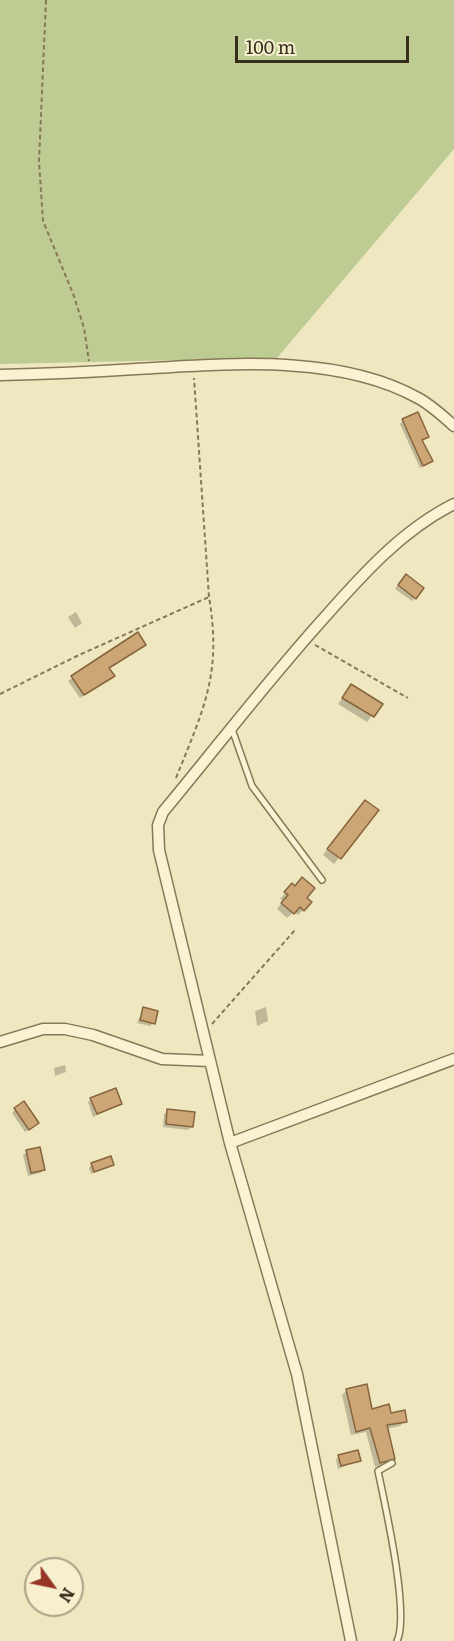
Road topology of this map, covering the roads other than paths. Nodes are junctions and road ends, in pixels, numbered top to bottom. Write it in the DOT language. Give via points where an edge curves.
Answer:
graph roads {
  1 [pos="0,375"];
  2 [pos="454,426"];
  3 [pos="454,504"];
  4 [pos="231,728"];
  5 [pos="322,880"];
  6 [pos="0,1042"];
  7 [pos="454,1059"];
  8 [pos="210,1061"];
  9 [pos="230,1143"];
  10 [pos="392,1463"];
  11 [pos="351,1641"];
  12 [pos="397,1641"];
  1 -- 2 [label="street" via="282,364 386,384 419,398"];
  3 -- 4 [label="street" via="426,520 381,557 305,639"];
  4 -- 5 [label="lane" via="252,786"];
  4 -- 8 [label="street" via="163,812 158,825 159,850"];
  6 -- 8 [label="street" via="43,1029 65,1029 162,1059"];
  7 -- 9 [label="street"];
  8 -- 9 [label="street"];
  9 -- 11 [label="street" via="297,1374"];
  10 -- 12 [label="lane" via="378,1471 402,1621"];
}
